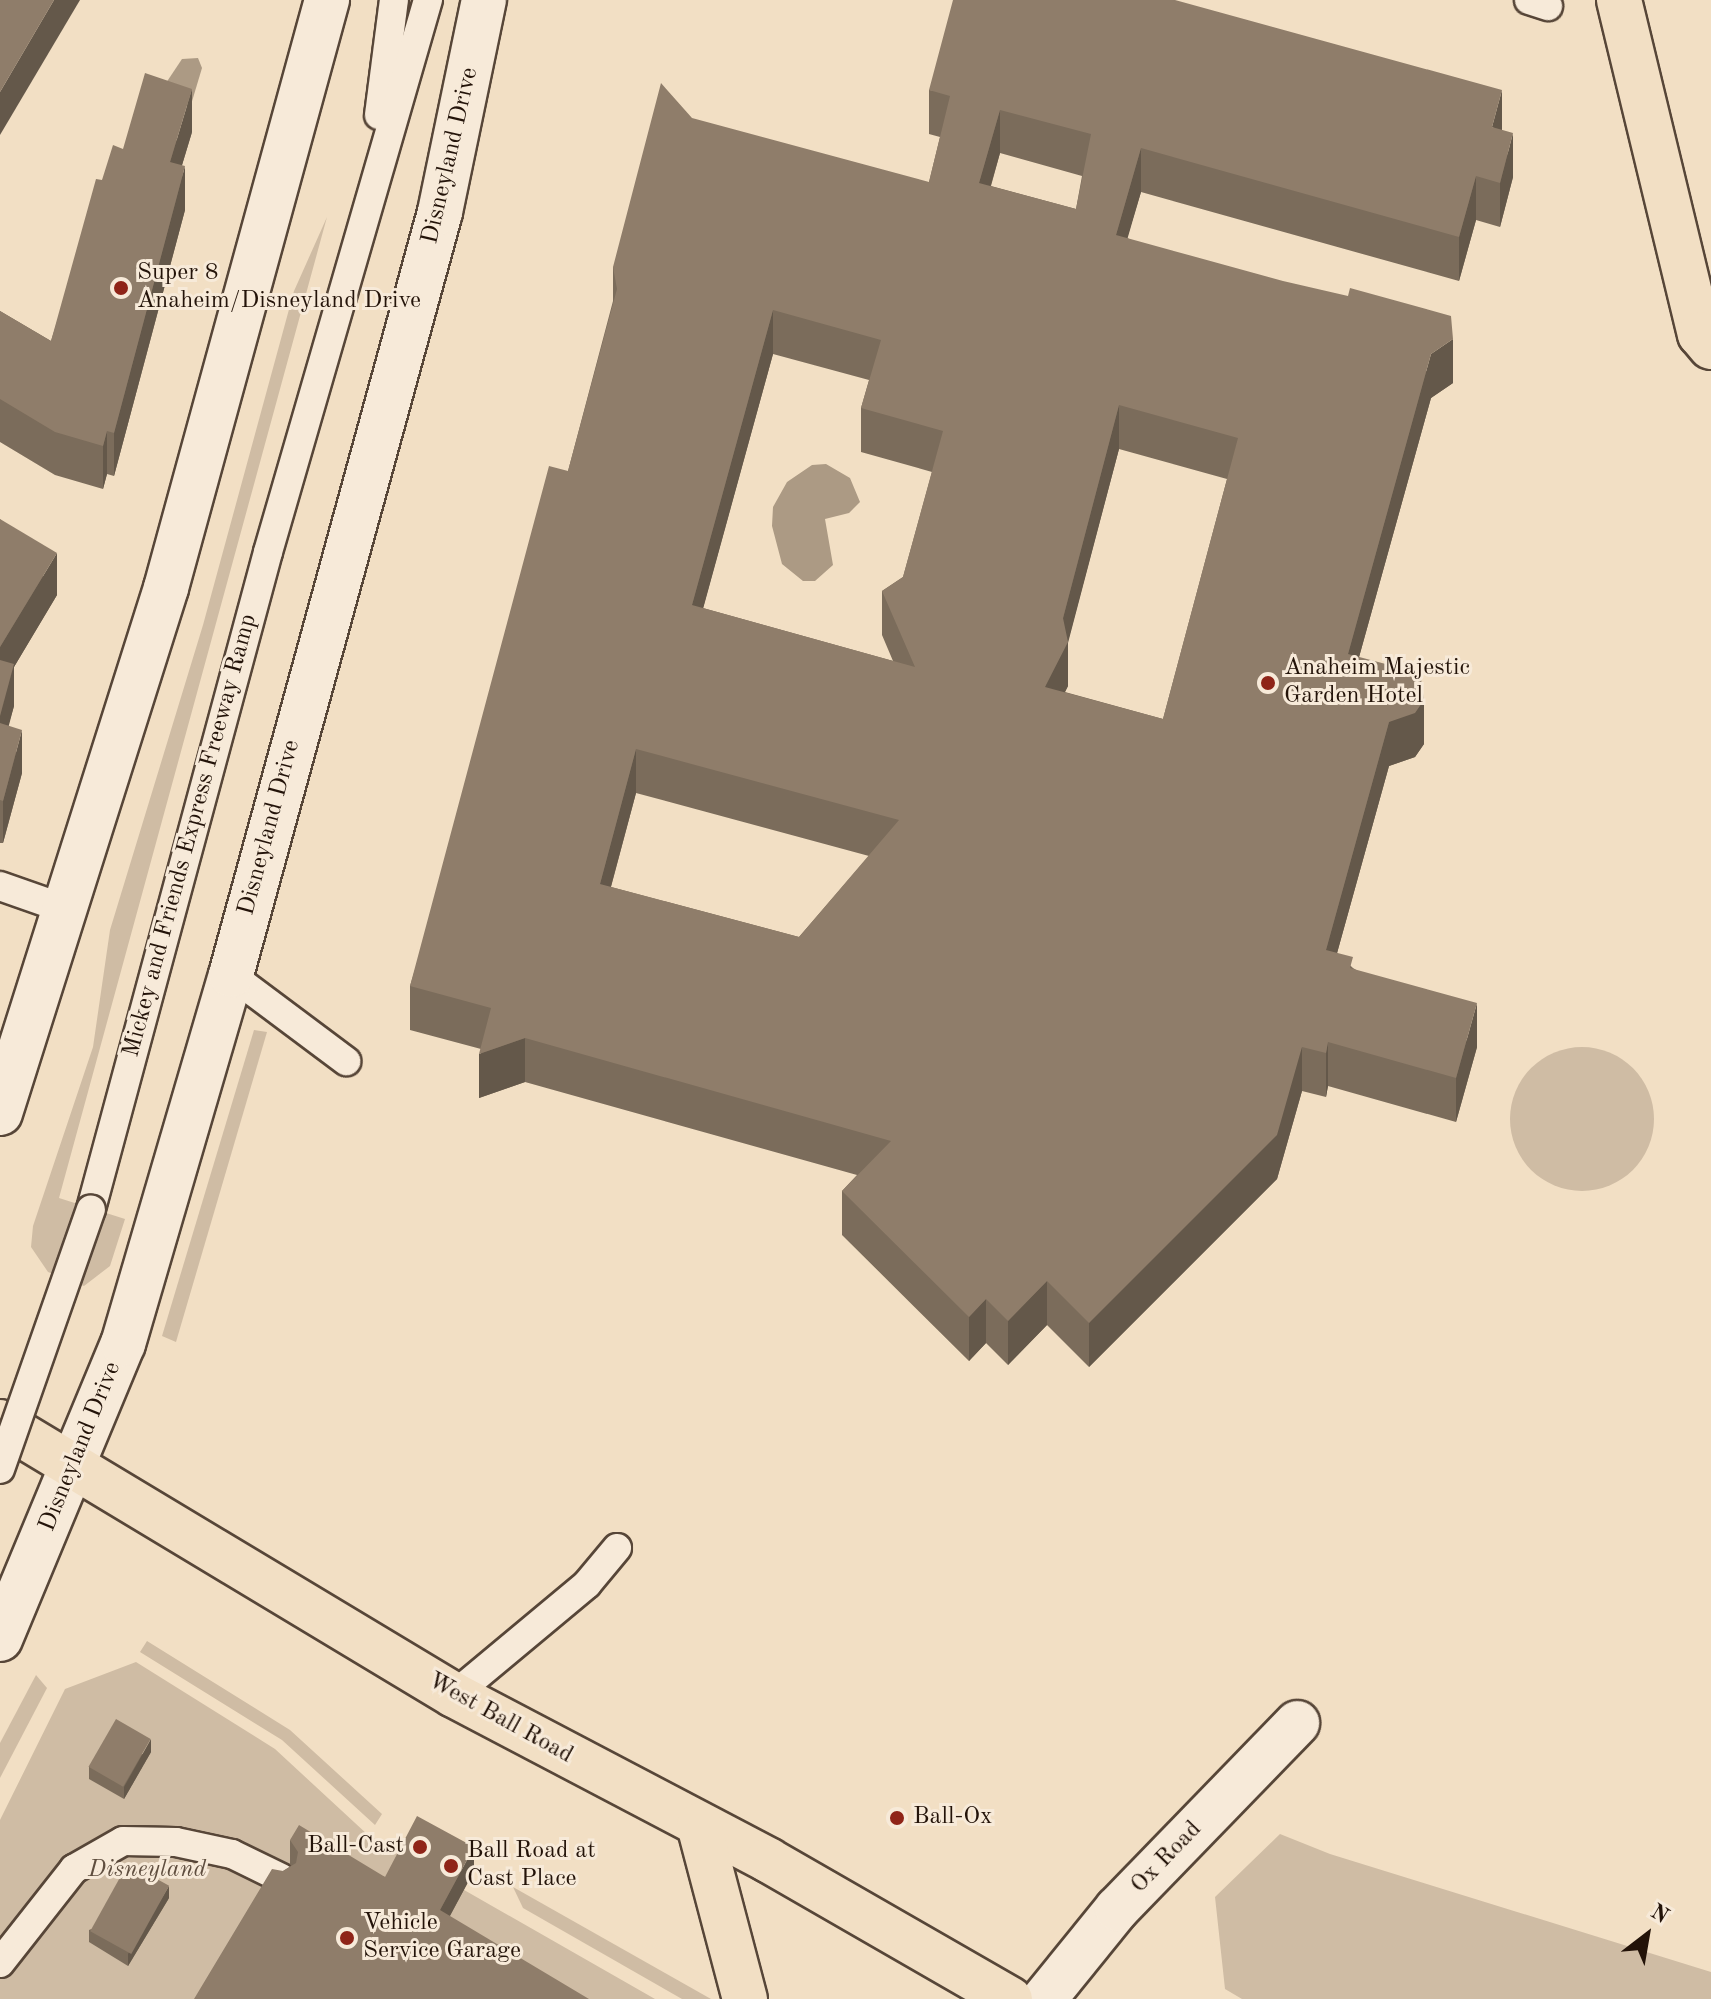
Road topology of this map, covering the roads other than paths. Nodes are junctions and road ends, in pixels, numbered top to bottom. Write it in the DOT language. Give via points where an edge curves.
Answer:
graph roads {
  1 [pos="327,0"];
  2 [pos="394,0"];
  3 [pos="428,0"];
  4 [pos="484,0"];
  5 [pos="1619,0"];
  6 [pos="368,199"];
  7 [pos="1711,347"];
  8 [pos="0,886"];
  9 [pos="68,910"];
  10 [pos="231,975"];
  11 [pos="12,1038"];
  12 [pos="346,1061"];
  13 [pos="0,1113"];
  14 [pos="0,1422"];
  15 [pos="75,1464"];
  16 [pos="0,1469"];
  17 [pos="617,1548"];
  18 [pos="0,1639"];
  19 [pos="454,1695"];
  20 [pos="1297,1723"];
  21 [pos="699,1825"];
  22 [pos="281,1878"];
  23 [pos="0,1963"];
  24 [pos="745,1999"];
  25 [pos="1010,1999"];
  26 [pos="1044,1999"];
  1 -- 9 [label="main road" via="166,588"];
  2 -- 6 [label="lane, Mickey and Friends Express Freeway Ramp"];
  3 -- 6 [label="lane, Mickey and Friends Express Freeway Ramp"];
  4 -- 10 [label="main road, Disneyland Drive" via="440,212"];
  5 -- 7 [label="main road" via="1700,334"];
  6 -- 16 [label="lane, Mickey and Friends Express Freeway Ramp, bridge" via="91,1209"];
  8 -- 9 [label="lane"];
  9 -- 11 [label="main road"];
  10 -- 12 [label="lane"];
  10 -- 15 [label="main road, Disneyland Drive" via="123,1344"];
  11 -- 13 [label="main road"];
  14 -- 15 [label="main road, West Ball Road"];
  15 -- 18 [label="main road, Disneyland Drive"];
  15 -- 19 [label="main road, West Ball Road"];
  17 -- 19 [label="lane" via="587,1584"];
  19 -- 21 [label="main road, West Ball Road"];
  20 -- 26 [label="main road, Ox Road" via="1117,1909"];
  21 -- 24 [label="main road"];
  21 -- 25 [label="main road, West Ball Road"];
  22 -- 23 [label="lane" via="232,1854 176,1842 123,1841 74,1869"];
}
